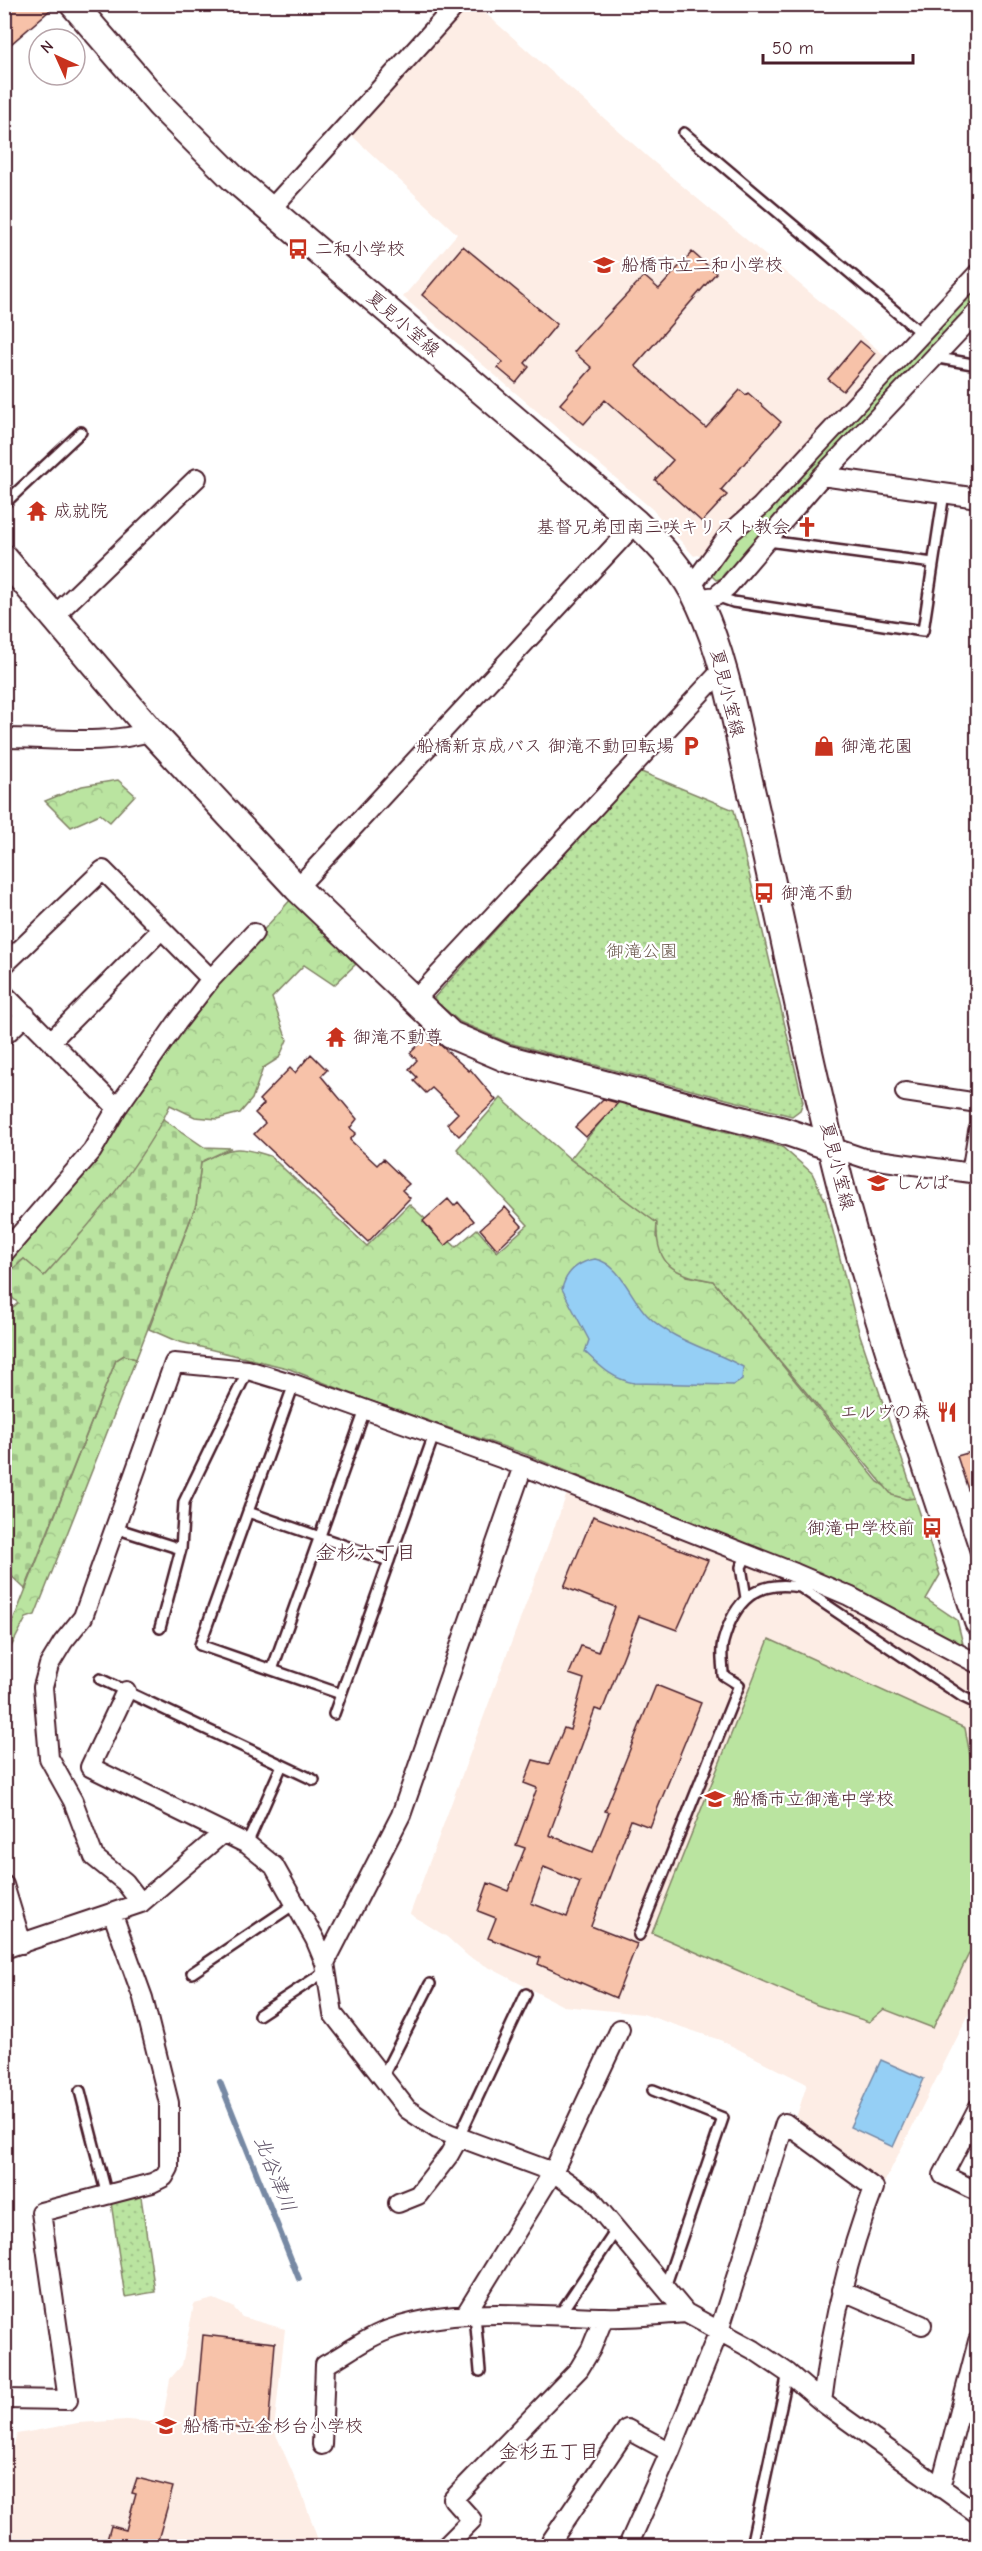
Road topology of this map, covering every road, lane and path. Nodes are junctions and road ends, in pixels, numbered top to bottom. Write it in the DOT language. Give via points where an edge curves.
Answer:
graph roads {
  1 [pos="73,4"];
  2 [pos="457,4"];
  3 [pos="684,133"];
  4 [pos="270,210"];
  5 [pos="978,273"];
  6 [pos="978,311"];
  7 [pos="921,333"];
  8 [pos="933,357"];
  9 [pos="978,364"];
  10 [pos="81,432"];
  11 [pos="822,476"];
  12 [pos="197,478"];
  13 [pos="944,494"];
  14 [pos="978,498"];
  15 [pos="4,504"];
  16 [pos="636,523"];
  17 [pos="768,540"];
  18 [pos="4,558"];
  19 [pos="933,563"];
  20 [pos="701,594"];
  21 [pos="54,616"];
  22 [pos="722,670"];
  23 [pos="151,731"];
  24 [pos="4,738"];
  25 [pos="297,888"];
  26 [pos="160,931"];
  27 [pos="254,933"];
  28 [pos="4,965"];
  29 [pos="211,979"];
  30 [pos="4,994"];
  31 [pos="414,1002"];
  32 [pos="26,1015"];
  33 [pos="4,1036"];
  34 [pos="51,1041"];
  35 [pos="905,1092"];
  36 [pos="978,1103"];
  37 [pos="117,1108"];
  38 [pos="978,1131"];
  39 [pos="831,1147"];
  40 [pos="974,1173"];
  41 [pos="4,1253"];
  42 [pos="248,1370"];
  43 [pos="294,1384"];
  44 [pos="365,1410"];
  45 [pos="434,1434"];
  46 [pos="523,1466"];
  47 [pos="248,1512"];
  48 [pos="116,1528"];
  49 [pos="319,1537"];
  50 [pos="182,1549"];
  51 [pos="748,1553"];
  52 [pos="388,1561"];
  53 [pos="746,1598"];
  54 [pos="978,1622"];
  55 [pos="160,1628"];
  56 [pos="978,1664"];
  57 [pos="273,1670"];
  58 [pos="100,1679"];
  59 [pos="126,1691"];
  60 [pos="341,1694"];
  61 [pos="978,1704"];
  62 [pos="334,1714"];
  63 [pos="282,1765"];
  64 [pos="314,1780"];
  65 [pos="223,1833"];
  66 [pos="247,1844"];
  67 [pos="4,1885"];
  68 [pos="141,1903"];
  69 [pos="296,1903"];
  70 [pos="113,1915"];
  71 [pos="639,1935"];
  72 [pos="22,1944"];
  73 [pos="4,1949"];
  74 [pos="326,1967"];
  75 [pos="192,1973"];
  76 [pos="430,1984"];
  77 [pos="526,1994"];
  78 [pos="260,2015"];
  79 [pos="620,2029"];
  80 [pos="382,2078"];
  81 [pos="653,2090"];
  82 [pos="80,2091"];
  83 [pos="978,2108"];
  84 [pos="459,2137"];
  85 [pos="553,2172"];
  86 [pos="978,2192"];
  87 [pos="107,2196"];
  88 [pos="398,2203"];
  89 [pos="617,2228"];
  90 [pos="665,2287"];
  91 [pos="841,2290"];
  92 [pos="686,2313"];
  93 [pos="560,2314"];
  94 [pos="470,2315"];
  95 [pos="604,2317"];
  96 [pos="922,2325"];
  97 [pos="719,2331"];
  98 [pos="978,2341"];
  99 [pos="480,2371"];
  100 [pos="788,2373"];
  101 [pos="4,2399"];
  102 [pos="822,2402"];
  103 [pos="322,2445"];
  104 [pos="670,2452"];
  105 [pos="940,2488"];
  106 [pos="978,2514"];
  107 [pos="446,2547"];
  108 [pos="548,2547"];
  109 [pos="628,2547"];
  110 [pos="751,2547"];
  1 -- 4 [label="main road, 夏見小室線" via="200,147"];
  2 -- 4 [label="street"];
  3 -- 7 [label="lane"];
  4 -- 16 [label="main road, 夏見小室線"];
  5 -- 7 [label="street"];
  6 -- 8 [label="street"];
  7 -- 20 [label="street" via="761,506 730,533"];
  8 -- 9 [label="lane"];
  8 -- 11 [label="street"];
  10 -- 15 [label="lane"];
  11 -- 13 [label="street"];
  11 -- 17 [label="street"];
  12 -- 21 [label="street"];
  13 -- 14 [label="street"];
  13 -- 19 [label="lane"];
  16 -- 20 [label="main road, 夏見小室線"];
  16 -- 25 [label="street"];
  17 -- 19 [label="lane"];
  17 -- 20 [label="street"];
  18 -- 21 [label="main road"];
  19 -- 20 [label="lane" via="923,630"];
  20 -- 22 [label="main road, 夏見小室線"];
  21 -- 23 [label="main road"];
  22 -- 31 [label="street"];
  22 -- 39 [label="main road, 夏見小室線"];
  23 -- 24 [label="street" via="115,738"];
  23 -- 25 [label="main road"];
  25 -- 31 [label="main road"];
  26 -- 28 [label="street" via="102,870"];
  26 -- 29 [label="street"];
  26 -- 34 [label="street"];
  27 -- 29 [label="street"];
  29 -- 37 [label="street"];
  30 -- 32 [label="street"];
  31 -- 39 [label="main road" via="451,1035 496,1055"];
  32 -- 33 [label="street"];
  32 -- 34 [label="street"];
  34 -- 37 [label="street"];
  35 -- 36 [label="street"];
  37 -- 41 [label="street" via="92,1151"];
  38 -- 40 [label="street"];
  39 -- 40 [label="street" via="864,1158"];
  39 -- 54 [label="main road, 夏見小室線" via="879,1323"];
  42 -- 43 [label="street"];
  42 -- 48 [label="street" via="174,1363"];
  42 -- 50 [label="lane" via="190,1485 184,1502"];
  43 -- 44 [label="street"];
  43 -- 47 [label="lane"];
  44 -- 45 [label="street"];
  44 -- 49 [label="lane"];
  45 -- 46 [label="street"];
  45 -- 52 [label="lane"];
  46 -- 51 [label="street"];
  46 -- 74 [label="street" via="401,1815"];
  47 -- 49 [label="lane"];
  47 -- 57 [label="lane" via="200,1645"];
  48 -- 50 [label="lane"];
  48 -- 68 [label="street" via="83,1617 49,1665 42,1697 49,1758 73,1801 90,1851"];
  49 -- 52 [label="lane"];
  49 -- 57 [label="lane"];
  50 -- 55 [label="lane"];
  51 -- 53 [label="lane" via="741,1566"];
  51 -- 56 [label="street" via="849,1596"];
  52 -- 60 [label="lane"];
  53 -- 61 [label="lane" via="755,1590 783,1584 800,1587"];
  53 -- 71 [label="lane" via="739,1604 722,1644 723,1675 739,1685"];
  57 -- 60 [label="lane"];
  58 -- 59 [label="lane"];
  59 -- 63 [label="lane"];
  59 -- 65 [label="street" via="90,1767"];
  60 -- 62 [label="lane"];
  63 -- 64 [label="lane"];
  63 -- 66 [label="lane"];
  65 -- 66 [label="street"];
  65 -- 68 [label="street"];
  66 -- 69 [label="street" via="274,1866"];
  67 -- 72 [label="street"];
  68 -- 70 [label="street"];
  69 -- 74 [label="street"];
  69 -- 75 [label="lane"];
  70 -- 72 [label="street"];
  70 -- 87 [label="street" via="143,1998 169,2103 169,2168 164,2177 152,2183"];
  72 -- 73 [label="street"];
  74 -- 78 [label="lane"];
  74 -- 80 [label="street" via="333,2014"];
  76 -- 80 [label="lane"];
  77 -- 84 [label="lane"];
  79 -- 85 [label="street"];
  80 -- 84 [label="street" via="420,2120"];
  81 -- 90 [label="lane" via="723,2118"];
  82 -- 87 [label="lane"];
  83 -- 86 [label="street" via="943,2175"];
  84 -- 85 [label="street"];
  84 -- 88 [label="street" via="418,2195"];
  85 -- 89 [label="street" via="590,2198"];
  85 -- 94 [label="street"];
  87 -- 101 [label="street" via="41,2212 68,2400"];
  89 -- 90 [label="street"];
  89 -- 93 [label="lane"];
  90 -- 92 [label="street"];
  91 -- 96 [label="street"];
  91 -- 97 [label="street" via="874,2188 785,2122"];
  91 -- 102 [label="street"];
  92 -- 95 [label="street"];
  92 -- 97 [label="street"];
  93 -- 94 [label="street"];
  93 -- 95 [label="street"];
  94 -- 99 [label="lane"];
  94 -- 103 [label="street" via="429,2318 391,2329 325,2365"];
  95 -- 107 [label="street" via="579,2369 453,2499 472,2520"];
  97 -- 100 [label="street"];
  97 -- 104 [label="street"];
  98 -- 105 [label="street"];
  100 -- 102 [label="street"];
  100 -- 110 [label="lane"];
  102 -- 105 [label="street"];
  104 -- 108 [label="street" via="627,2430"];
  104 -- 109 [label="street"];
  105 -- 106 [label="street"];
}
